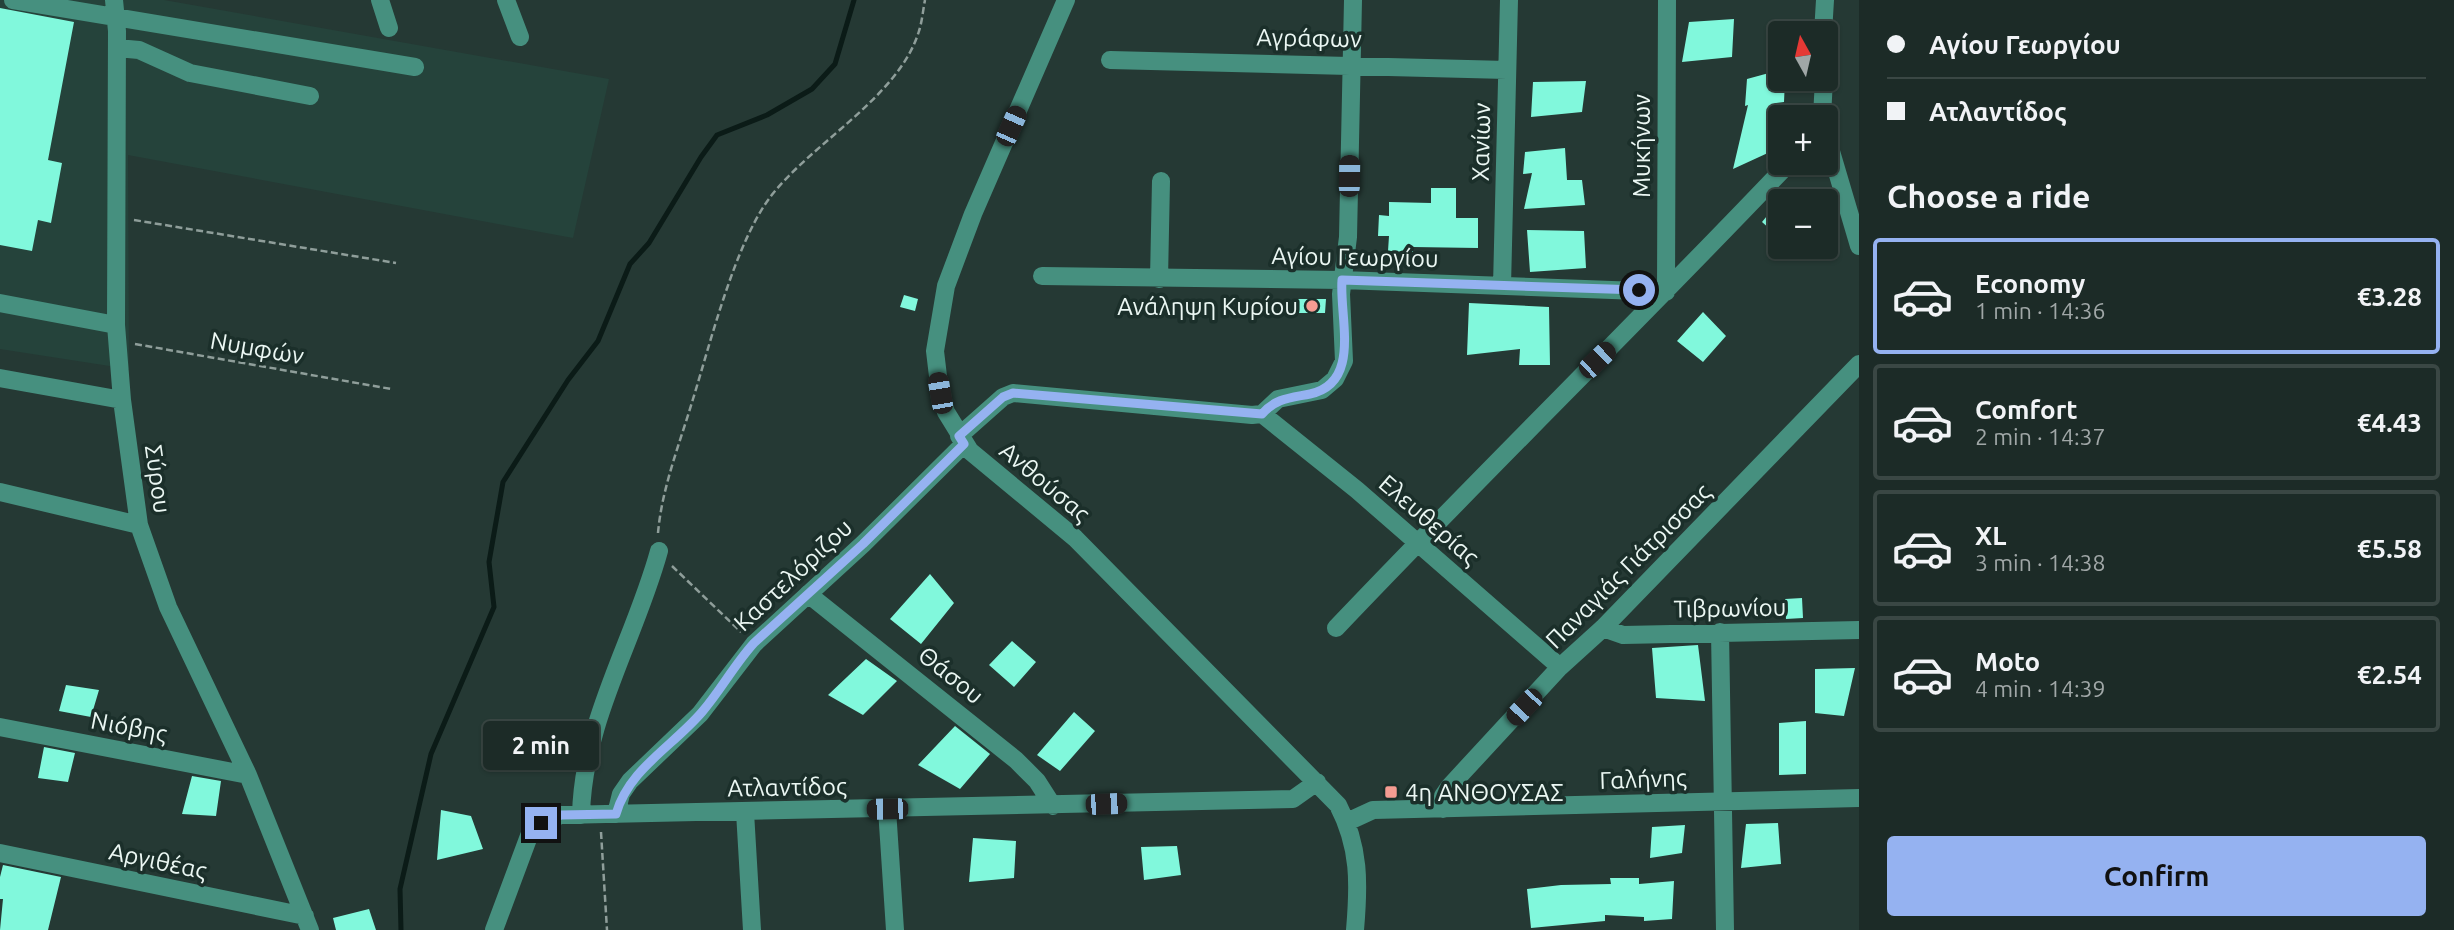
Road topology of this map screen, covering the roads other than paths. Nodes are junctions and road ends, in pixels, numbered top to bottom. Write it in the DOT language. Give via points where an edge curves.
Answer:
graph roads {
  1 [pos="13,0"];
  2 [pos="380,0"];
  3 [pos="506,0"];
  4 [pos="1066,0"];
  5 [pos="1353,0"];
  6 [pos="1509,0"];
  7 [pos="1667,0"];
  8 [pos="1825,0"];
  9 [pos="115,9"];
  10 [pos="1824,21"];
  11 [pos="389,28"];
  12 [pos="520,37"];
  13 [pos="117,48"];
  14 [pos="1110,60"];
  15 [pos="1352,63"];
  16 [pos="415,67"];
  17 [pos="1507,70"];
  18 [pos="310,96"];
  19 [pos="1778,175"];
  20 [pos="1838,175"];
  21 [pos="1161,181"];
  22 [pos="1859,246"];
  23 [pos="1042,276"];
  24 [pos="1159,279"];
  25 [pos="1342,280"];
  26 [pos="1502,286"];
  27 [pos="1666,292"];
  28 [pos="0,303"];
  29 [pos="117,333"];
  30 [pos="1859,364"];
  31 [pos="0,378"];
  32 [pos="122,400"];
  33 [pos="1262,414"];
  34 [pos="962,440"];
  35 [pos="0,492"];
  36 [pos="139,525"];
  37 [pos="1416,543"];
  38 [pos="659,551"];
  39 [pos="808,594"];
  40 [pos="1336,628"];
  41 [pos="1603,628"];
  42 [pos="1859,630"];
  43 [pos="1720,632"];
  44 [pos="1560,667"];
  45 [pos="0,727"];
  46 [pos="248,775"];
  47 [pos="1317,782"];
  48 [pos="1859,797"];
  49 [pos="1722,801"];
  50 [pos="1053,806"];
  51 [pos="887,809"];
  52 [pos="1443,809"];
  53 [pos="745,812"];
  54 [pos="608,814"];
  55 [pos="581,815"];
  56 [pos="1347,822"];
  57 [pos="0,853"];
  58 [pos="308,923"];
  59 [pos="494,930"];
  60 [pos="752,930"];
  61 [pos="895,930"];
  62 [pos="1354,930"];
  63 [pos="1725,930"];
  1 -- 9 [label="street"];
  2 -- 11 [label="street"];
  3 -- 12 [label="street"];
  4 -- 34 [label="street, Ανθούσας" via="946,286 937,330 936,371 946,412"];
  5 -- 15 [label="street"];
  6 -- 17 [label="street, Χανίων"];
  7 -- 27 [label="street, Μυκήνων"];
  8 -- 10 [label="street"];
  9 -- 13 [label="street, Σύρου"];
  9 -- 16 [label="street"];
  13 -- 18 [label="street" via="139,50 190,73"];
  13 -- 29 [label="street, Σύρου"];
  14 -- 15 [label="street, Αγράφων"];
  15 -- 17 [label="street, Αγράφων"];
  15 -- 25 [label="street" via="1348,237"];
  17 -- 26 [label="street, Χανίων"];
  19 -- 27 [label="street"];
  20 -- 22 [label="street"];
  21 -- 24 [label="street"];
  23 -- 24 [label="street, Αγίου Γεωργίου"];
  24 -- 25 [label="street, Αγίου Γεωργίου"];
  25 -- 26 [label="street, Αγίου Γεωργίου"];
  25 -- 33 [label="street" via="1344,357 1333,382 1316,392 1278,399"];
  26 -- 27 [label="street, Αγίου Γεωργίου"];
  27 -- 37 [label="street"];
  28 -- 29 [label="street"];
  29 -- 32 [label="street, Σύρου"];
  30 -- 41 [label="street, Παναγιάς Γιάτρισσας"];
  31 -- 32 [label="street"];
  32 -- 36 [label="street, Σύρου"];
  33 -- 34 [label="street, Καστελόριζου" via="1013,393 1003,397"];
  33 -- 37 [label="street, Ελευθερίας"];
  34 -- 39 [label="street, Καστελόριζου"];
  34 -- 47 [label="street, Ανθούσας" via="1064,528"];
  35 -- 36 [label="street"];
  36 -- 46 [label="street, Σύρου" via="168,607"];
  37 -- 40 [label="street"];
  37 -- 44 [label="street, Ελευθερίας"];
  38 -- 55 [label="street" via="593,735 582,779"];
  39 -- 50 [label="street, Θάσου" via="1016,760"];
  39 -- 54 [label="street, Καστελόριζου" via="754,643 722,689 676,741 630,781"];
  41 -- 43 [label="street, Τιβρωνίου" via="1623,635"];
  41 -- 44 [label="street, Παναγιάς Γιάτρισσας"];
  42 -- 43 [label="street, Τιβρωνίου"];
  43 -- 49 [label="street"];
  44 -- 52 [label="street, Παναγιάς Γιάτρισσας" via="1450,786 1443,796"];
  45 -- 46 [label="street, Νιόβης"];
  46 -- 58 [label="street, Σύρου"];
  47 -- 50 [label="street, Ατλαντίδος" via="1293,799"];
  47 -- 56 [label="street, Ανθούσας"];
  48 -- 49 [label="street, Γαλήνης"];
  49 -- 52 [label="street, Γαλήνης"];
  49 -- 63 [label="street"];
  50 -- 51 [label="street, Ατλαντίδος"];
  51 -- 53 [label="street, Ατλαντίδος"];
  51 -- 61 [label="street"];
  52 -- 56 [label="street, Γαλήνης" via="1373,810"];
  53 -- 54 [label="street, Ατλαντίδος"];
  53 -- 60 [label="street"];
  54 -- 55 [label="street, Ατλαντίδος"];
  55 -- 59 [label="street, Ατλαντίδος" via="561,815 541,823 529,836"];
  56 -- 62 [label="street, Ανθούσας" via="1359,868"];
  57 -- 58 [label="street, Αργιθέας"];
}
